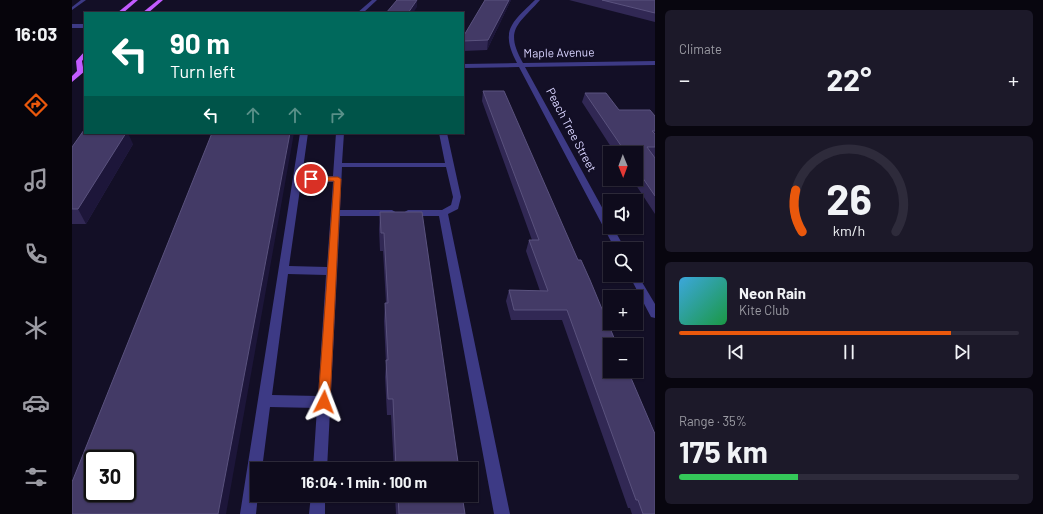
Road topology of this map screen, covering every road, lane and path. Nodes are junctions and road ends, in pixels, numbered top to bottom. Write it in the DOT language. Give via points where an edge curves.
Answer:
graph roads {
  1 [pos="84,0"];
  2 [pos="136,0"];
  3 [pos="161,0"];
  4 [pos="375,0"];
  5 [pos="538,0"];
  6 [pos="72,9"];
  7 [pos="121,12"];
  8 [pos="146,12"];
  9 [pos="361,12"];
  10 [pos="72,26"];
  11 [pos="84,26"];
  12 [pos="84,54"];
  13 [pos="655,63"];
  14 [pos="521,65"];
  15 [pos="464,66"];
  16 [pos="83,70"];
  17 [pos="72,80"];
  18 [pos="304,134"];
  19 [pos="340,134"];
  20 [pos="443,134"];
  21 [pos="339,165"];
  22 [pos="450,165"];
  23 [pos="297,179"];
  24 [pos="338,179"];
  25 [pos="334,213"];
  26 [pos="443,213"];
  27 [pos="616,242"];
  28 [pos="284,270"];
  29 [pos="331,271"];
  30 [pos="638,282"];
  31 [pos="655,314"];
  32 [pos="264,401"];
  33 [pos="324,402"];
  34 [pos="320,462"];
  35 [pos="318,502"];
  36 [pos="248,514"];
  37 [pos="317,514"];
  38 [pos="502,514"];
  1 -- 6 [label="street"];
  2 -- 7 [label="main road"];
  3 -- 8 [label="main road"];
  4 -- 9 [label="street"];
  5 -- 14 [label="street, Peach Tree Street" via="521,16 511,32 512,48"];
  10 -- 11 [label="street"];
  12 -- 16 [label="main road" via="79,61"];
  13 -- 14 [label="street, Maple Avenue"];
  14 -- 15 [label="street, Maple Avenue"];
  14 -- 27 [label="street, Peach Tree Street"];
  16 -- 17 [label="main road"];
  18 -- 23 [label="street"];
  19 -- 21 [label="street"];
  20 -- 22 [label="street"];
  21 -- 22 [label="street"];
  21 -- 24 [label="street"];
  22 -- 26 [label="street" via="457,197 455,207"];
  23 -- 24 [label="street"];
  23 -- 28 [label="street"];
  24 -- 25 [label="street"];
  25 -- 26 [label="street"];
  25 -- 29 [label="street"];
  26 -- 38 [label="street"];
  28 -- 29 [label="street"];
  28 -- 32 [label="street"];
  29 -- 33 [label="street"];
  30 -- 31 [label="street"];
  32 -- 33 [label="street"];
  32 -- 36 [label="street"];
  33 -- 34 [label="street"];
  35 -- 37 [label="street"];
}
